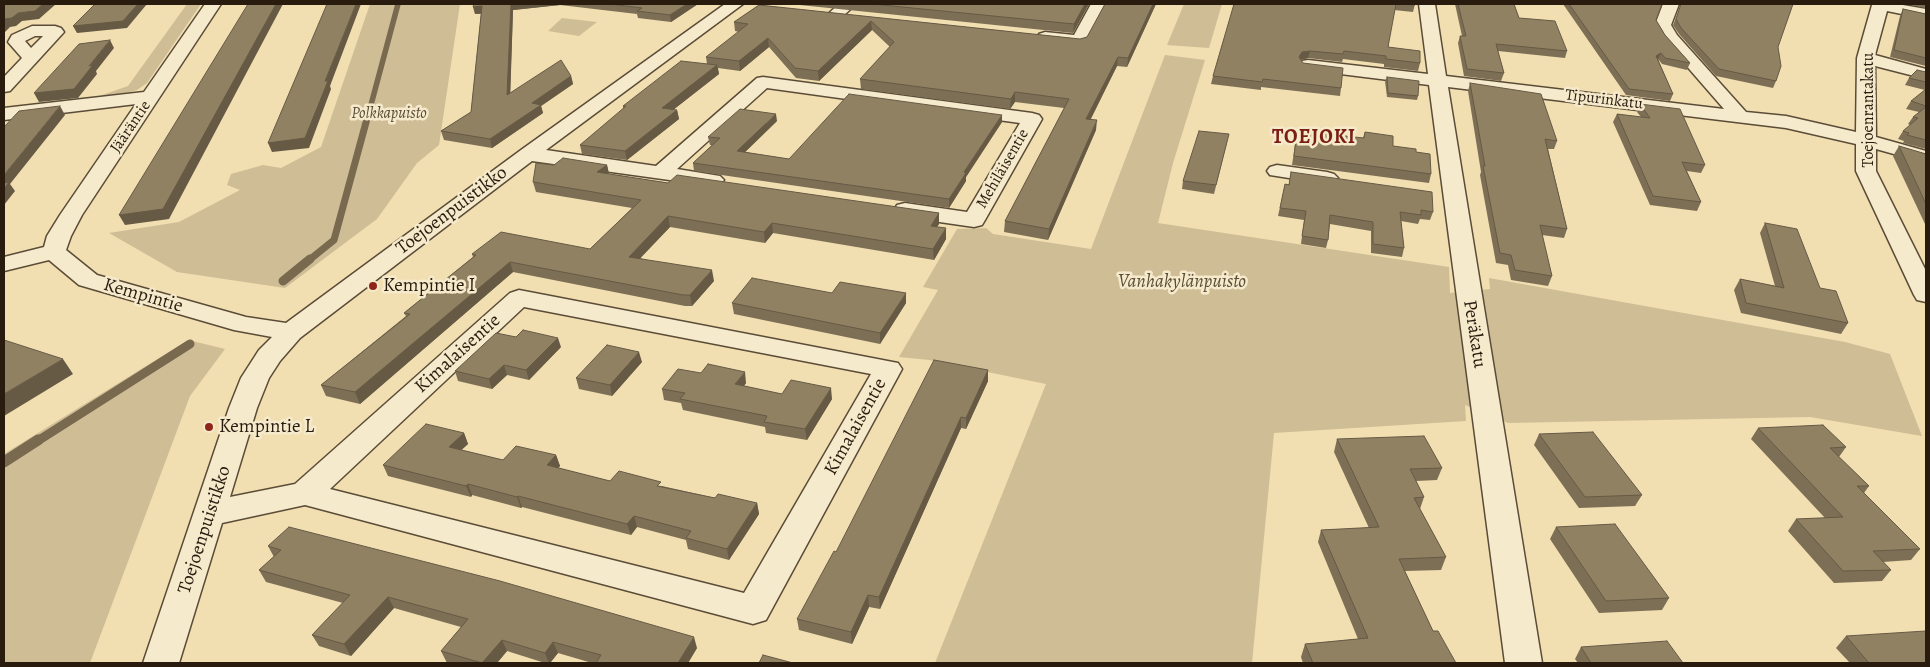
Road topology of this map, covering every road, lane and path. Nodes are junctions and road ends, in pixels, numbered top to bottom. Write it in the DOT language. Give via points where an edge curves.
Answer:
graph roads {
  1 [pos="213,4"];
  2 [pos="741,4"];
  3 [pos="1099,4"];
  4 [pos="1427,4"];
  5 [pos="1671,4"];
  6 [pos="1881,4"];
  7 [pos="847,11"];
  8 [pos="817,12"];
  9 [pos="1926,14"];
  10 [pos="1030,35"];
  11 [pos="31,58"];
  12 [pos="1866,58"];
  13 [pos="1308,65"];
  14 [pos="1926,74"];
  15 [pos="1438,81"];
  16 [pos="4,87"];
  17 [pos="151,97"];
  18 [pos="4,114"];
  19 [pos="1740,116"];
  20 [pos="1866,140"];
  21 [pos="528,154"];
  22 [pos="1926,157"];
  23 [pos="661,172"];
  24 [pos="1277,172"];
  25 [pos="1346,181"];
  26 [pos="729,183"];
  27 [pos="886,207"];
  28 [pos="54,252"];
  29 [pos="4,264"];
  30 [pos="1926,295"];
  31 [pos="291,332"];
  32 [pos="305,494"];
  33 [pos="211,513"];
  34 [pos="161,663"];
  35 [pos="1524,663"];
  1 -- 17 [label="street, Jääräntie"];
  2 -- 21 [label="street, Toejoenpuistikko"];
  3 -- 10 [label="street" via="1079,41"];
  4 -- 15 [label="street, Peräkatu"];
  5 -- 19 [label="street" via="1662,25"];
  6 -- 9 [label="street"];
  6 -- 12 [label="street, Toejoenrantakatu"];
  7 -- 8 [label="street"];
  11 -- 16 [label="street"];
  12 -- 14 [label="street"];
  12 -- 20 [label="street, Toejoenrantakatu"];
  13 -- 15 [label="street, Tipurinkatu"];
  15 -- 19 [label="street, Tipurinkatu"];
  15 -- 35 [label="street, Peräkatu" via="1444,194"];
  17 -- 18 [label="street"];
  17 -- 28 [label="street, Jääräntie" via="71,215"];
  19 -- 20 [label="street, Tipurinkatu" via="1786,122"];
  20 -- 22 [label="street, Tipurinkatu"];
  20 -- 30 [label="street, Toejoenrantakatu" via="1866,170"];
  21 -- 23 [label="street"];
  21 -- 31 [label="street, Toejoenpuistikko"];
  23 -- 26 [label="street"];
  23 -- 27 [label="street, Mehiläisentie" via="763,82 1032,119 974,220"];
  24 -- 25 [label="street"];
  28 -- 29 [label="street"];
  28 -- 31 [label="street, Kempintie" via="88,280 243,324"];
  31 -- 33 [label="street, Toejoenpuistikko" via="268,356 255,378"];
  32 -- 32 [label="street, Kimalaisentie" via="753,610 888,369 519,298"];
  32 -- 33 [label="street, Kimalaisentie"];
  33 -- 34 [label="street, Toejoenpuistikko"];
}
